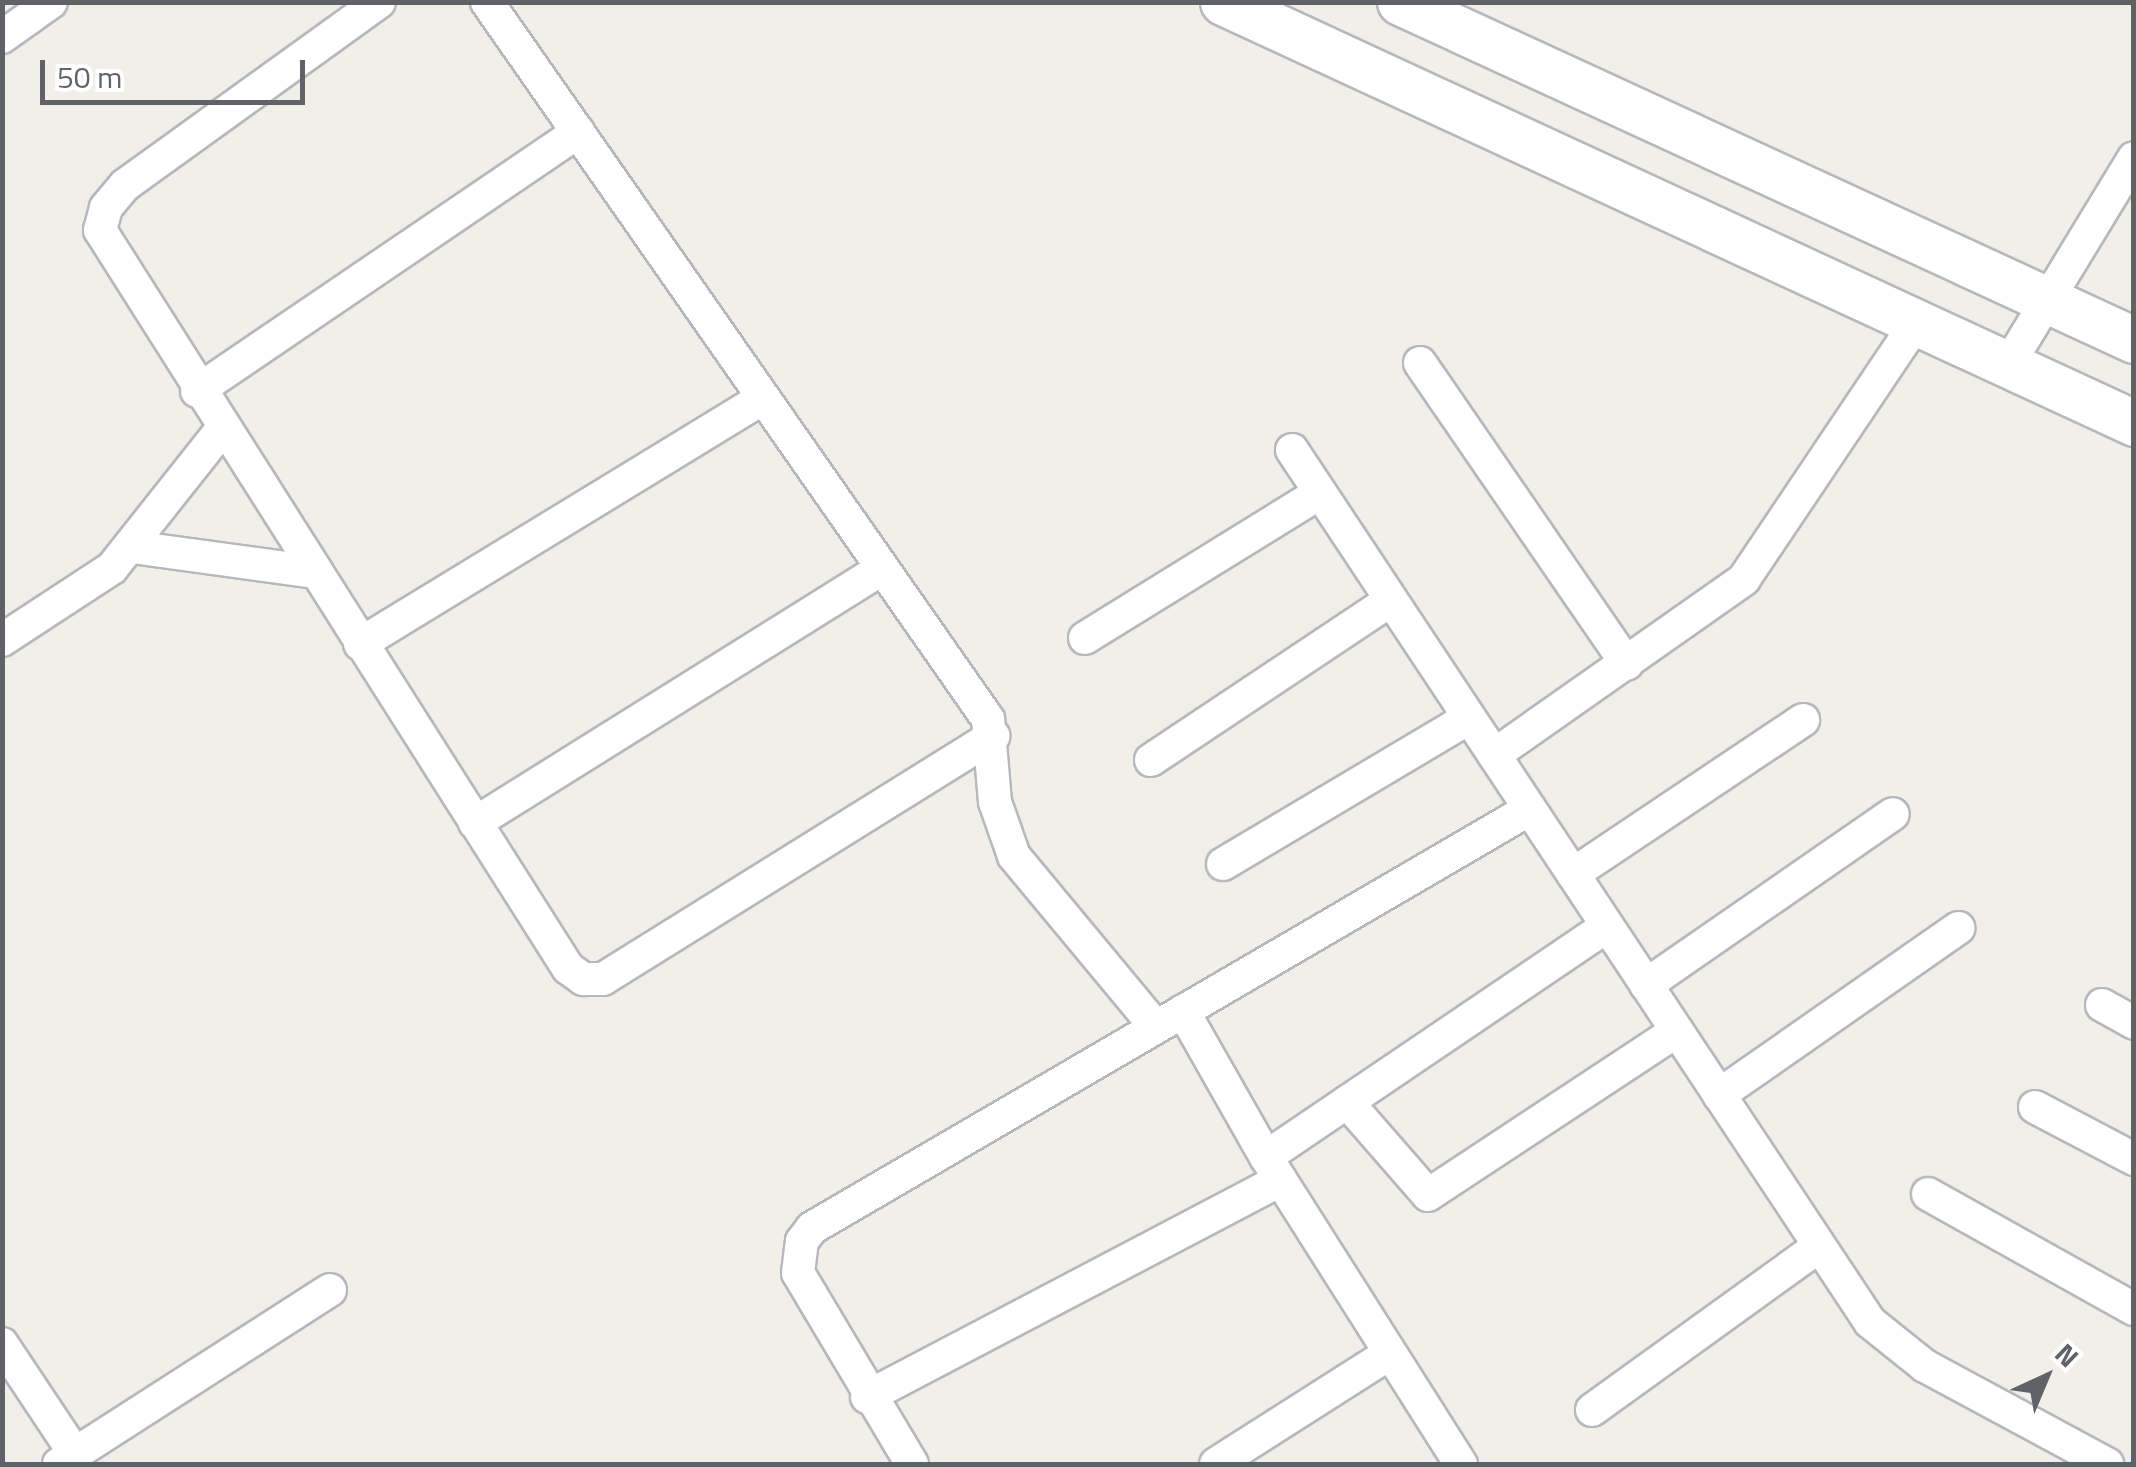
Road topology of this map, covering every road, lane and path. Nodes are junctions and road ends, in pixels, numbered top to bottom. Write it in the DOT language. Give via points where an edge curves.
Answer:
graph roads {
  1 [pos="51,2"];
  2 [pos="379,2"];
  3 [pos="487,2"];
  4 [pos="1223,2"];
  5 [pos="1400,2"];
  6 [pos="2,37"];
  7 [pos="578,132"];
  8 [pos="2134,158"];
  9 [pos="2045,298"];
  10 [pos="1916,323"];
  11 [pos="2134,340"];
  12 [pos="1420,363"];
  13 [pos="2008,365"];
  14 [pos="197,391"];
  15 [pos="762,398"];
  16 [pos="2134,423"];
  17 [pos="222,428"];
  18 [pos="1292,450"];
  19 [pos="1320,493"];
  20 [pos="132,547"];
  21 [pos="882,568"];
  22 [pos="314,572"];
  23 [pos="1391,600"];
  24 [pos="1085,638"];
  25 [pos="2,640"];
  26 [pos="360,644"];
  27 [pos="1627,664"];
  28 [pos="1469,718"];
  29 [pos="1803,720"];
  30 [pos="993,736"];
  31 [pos="1494,755"];
  32 [pos="1151,760"];
  33 [pos="1530,810"];
  34 [pos="1893,814"];
  35 [pos="475,823"];
  36 [pos="1223,864"];
  37 [pos="1573,874"];
  38 [pos="1607,926"];
  39 [pos="1958,928"];
  40 [pos="1646,986"];
  41 [pos="2102,1005"];
  42 [pos="1170,1019"];
  43 [pos="2134,1023"];
  44 [pos="1677,1031"];
  45 [pos="1719,1095"];
  46 [pos="1347,1102"];
  47 [pos="2036,1107"];
  48 [pos="2134,1159"];
  49 [pos="1274,1169"];
  50 [pos="1928,1194"];
  51 [pos="1819,1246"];
  52 [pos="330,1290"];
  53 [pos="2134,1309"];
  54 [pos="2,1344"];
  55 [pos="1390,1353"];
  56 [pos="868,1397"];
  57 [pos="1592,1410"];
  58 [pos="67,1459"];
  59 [pos="912,1464"];
  60 [pos="1216,1464"];
  61 [pos="1460,1464"];
  62 [pos="2107,1464"];
  1 -- 6 [label="street"];
  2 -- 14 [label="street" via="124,185 106,208 100,230 107,250"];
  3 -- 7 [label="street"];
  4 -- 10 [label="street"];
  5 -- 9 [label="street"];
  7 -- 14 [label="street"];
  7 -- 15 [label="street"];
  8 -- 9 [label="street"];
  9 -- 11 [label="street"];
  9 -- 13 [label="street"];
  10 -- 13 [label="street"];
  10 -- 27 [label="street" via="1744,578"];
  12 -- 27 [label="street"];
  13 -- 16 [label="street"];
  14 -- 17 [label="street"];
  15 -- 21 [label="street"];
  15 -- 26 [label="street"];
  17 -- 20 [label="street"];
  17 -- 22 [label="street"];
  18 -- 19 [label="street"];
  19 -- 23 [label="street"];
  19 -- 24 [label="street"];
  20 -- 22 [label="street"];
  20 -- 25 [label="street" via="90,585"];
  21 -- 30 [label="street"];
  21 -- 35 [label="street"];
  22 -- 26 [label="street"];
  23 -- 28 [label="street"];
  23 -- 32 [label="street"];
  26 -- 35 [label="street"];
  27 -- 31 [label="street"];
  28 -- 31 [label="street"];
  28 -- 36 [label="street"];
  29 -- 37 [label="street"];
  30 -- 35 [label="street" via="602,978 582,979 568,968"];
  30 -- 42 [label="street" via="996,802 1014,856"];
  31 -- 33 [label="street"];
  33 -- 37 [label="street"];
  33 -- 42 [label="street"];
  34 -- 40 [label="street"];
  37 -- 38 [label="street"];
  38 -- 40 [label="street"];
  38 -- 46 [label="street"];
  39 -- 45 [label="street"];
  40 -- 44 [label="street"];
  41 -- 43 [label="street"];
  42 -- 49 [label="street"];
  42 -- 56 [label="street" via="812,1228 802,1241 798,1273"];
  44 -- 45 [label="street"];
  44 -- 46 [label="street" via="1428,1195"];
  45 -- 51 [label="street"];
  46 -- 49 [label="street"];
  47 -- 48 [label="street"];
  49 -- 55 [label="street"];
  49 -- 56 [label="street"];
  50 -- 53 [label="street"];
  51 -- 57 [label="street"];
  51 -- 62 [label="street" via="1870,1322 1896,1347"];
  52 -- 58 [label="street"];
  54 -- 58 [label="street"];
  55 -- 60 [label="street"];
  55 -- 61 [label="street"];
  56 -- 59 [label="street"];
}
